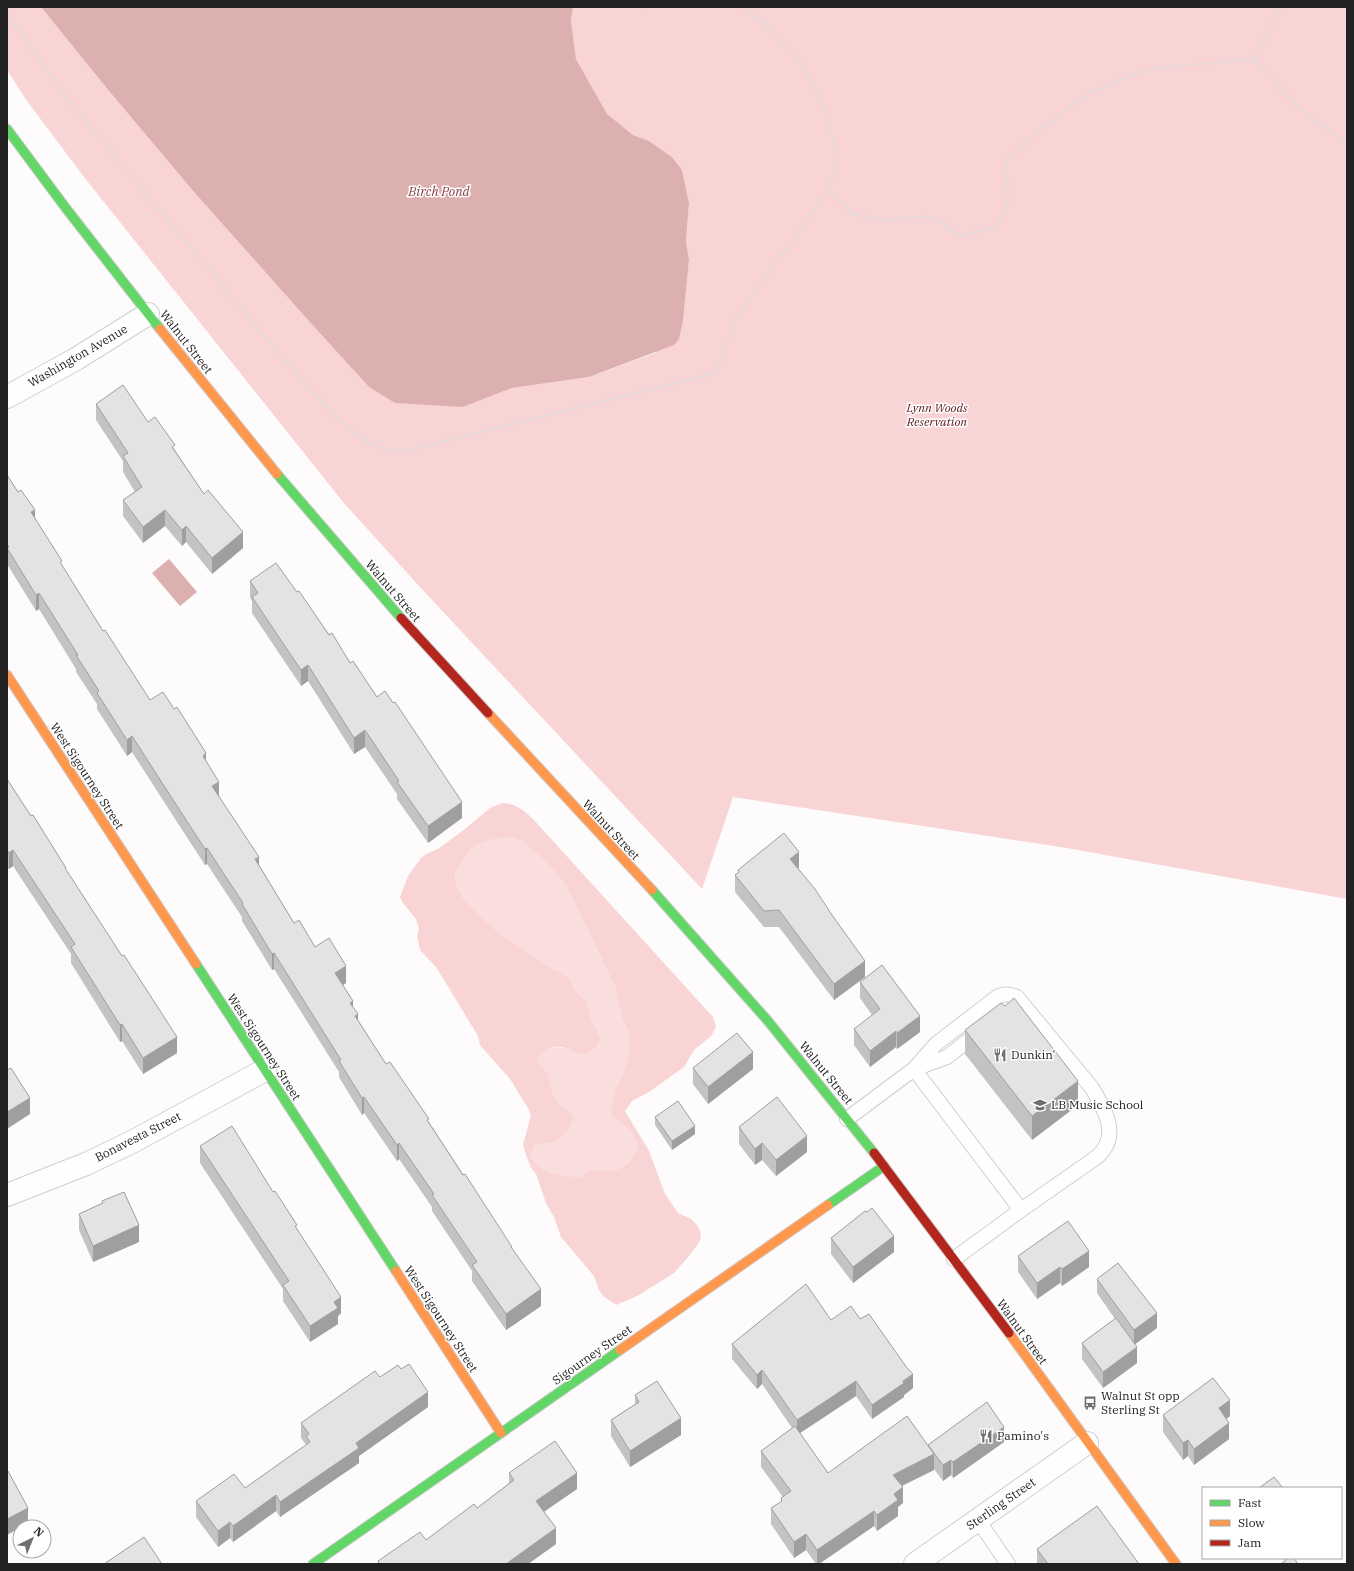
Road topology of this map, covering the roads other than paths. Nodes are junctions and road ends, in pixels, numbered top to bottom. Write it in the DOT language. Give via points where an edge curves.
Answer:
graph roads {
  1 [pos="7,129"];
  2 [pos="148,314"];
  3 [pos="7,397"];
  4 [pos="7,675"];
  5 [pos="1010,1008"];
  6 [pos="1030,1012"];
  7 [pos="989,1024"];
  8 [pos="914,1069"];
  9 [pos="265,1070"];
  10 [pos="848,1119"];
  11 [pos="884,1166"];
  12 [pos="7,1195"];
  13 [pos="1021,1210"];
  14 [pos="954,1259"];
  15 [pos="501,1433"];
  16 [pos="1087,1442"];
  17 [pos="978,1520"];
  18 [pos="313,1564"];
  19 [pos="915,1564"];
  20 [pos="1008,1564"];
  21 [pos="1176,1564"];
  1 -- 2 [label="main road, Walnut Street"];
  2 -- 3 [label="street, Washington Avenue" via="76,359"];
  2 -- 10 [label="main road, Walnut Street" via="285,485 361,573 684,925 768,1021"];
  4 -- 9 [label="main road, West Sigourney Street"];
  5 -- 6 [label="lane" via="1019,1007"];
  6 -- 8 [label="lane" via="1017,997 1008,994 1000,996 936,1044"];
  6 -- 13 [label="lane" via="1092,1088 1107,1118 1109,1129 1108,1140 1102,1152"];
  7 -- 8 [label="lane" via="947,1058"];
  8 -- 10 [label="lane"];
  8 -- 13 [label="lane"];
  9 -- 12 [label="street, Bonavesta Street" via="132,1142 86,1164"];
  9 -- 15 [label="main road, West Sigourney Street"];
  10 -- 11 [label="main road, Walnut Street"];
  11 -- 14 [label="main road, Walnut Street"];
  11 -- 15 [label="main road, Sigourney Street"];
  13 -- 14 [label="lane"];
  14 -- 16 [label="main road, Walnut Street"];
  15 -- 18 [label="main road, Sigourney Street"];
  16 -- 17 [label="street, Sterling Street"];
  16 -- 21 [label="main road, Walnut Street"];
  17 -- 19 [label="street, Sterling Street"];
  17 -- 20 [label="lane"];
}
